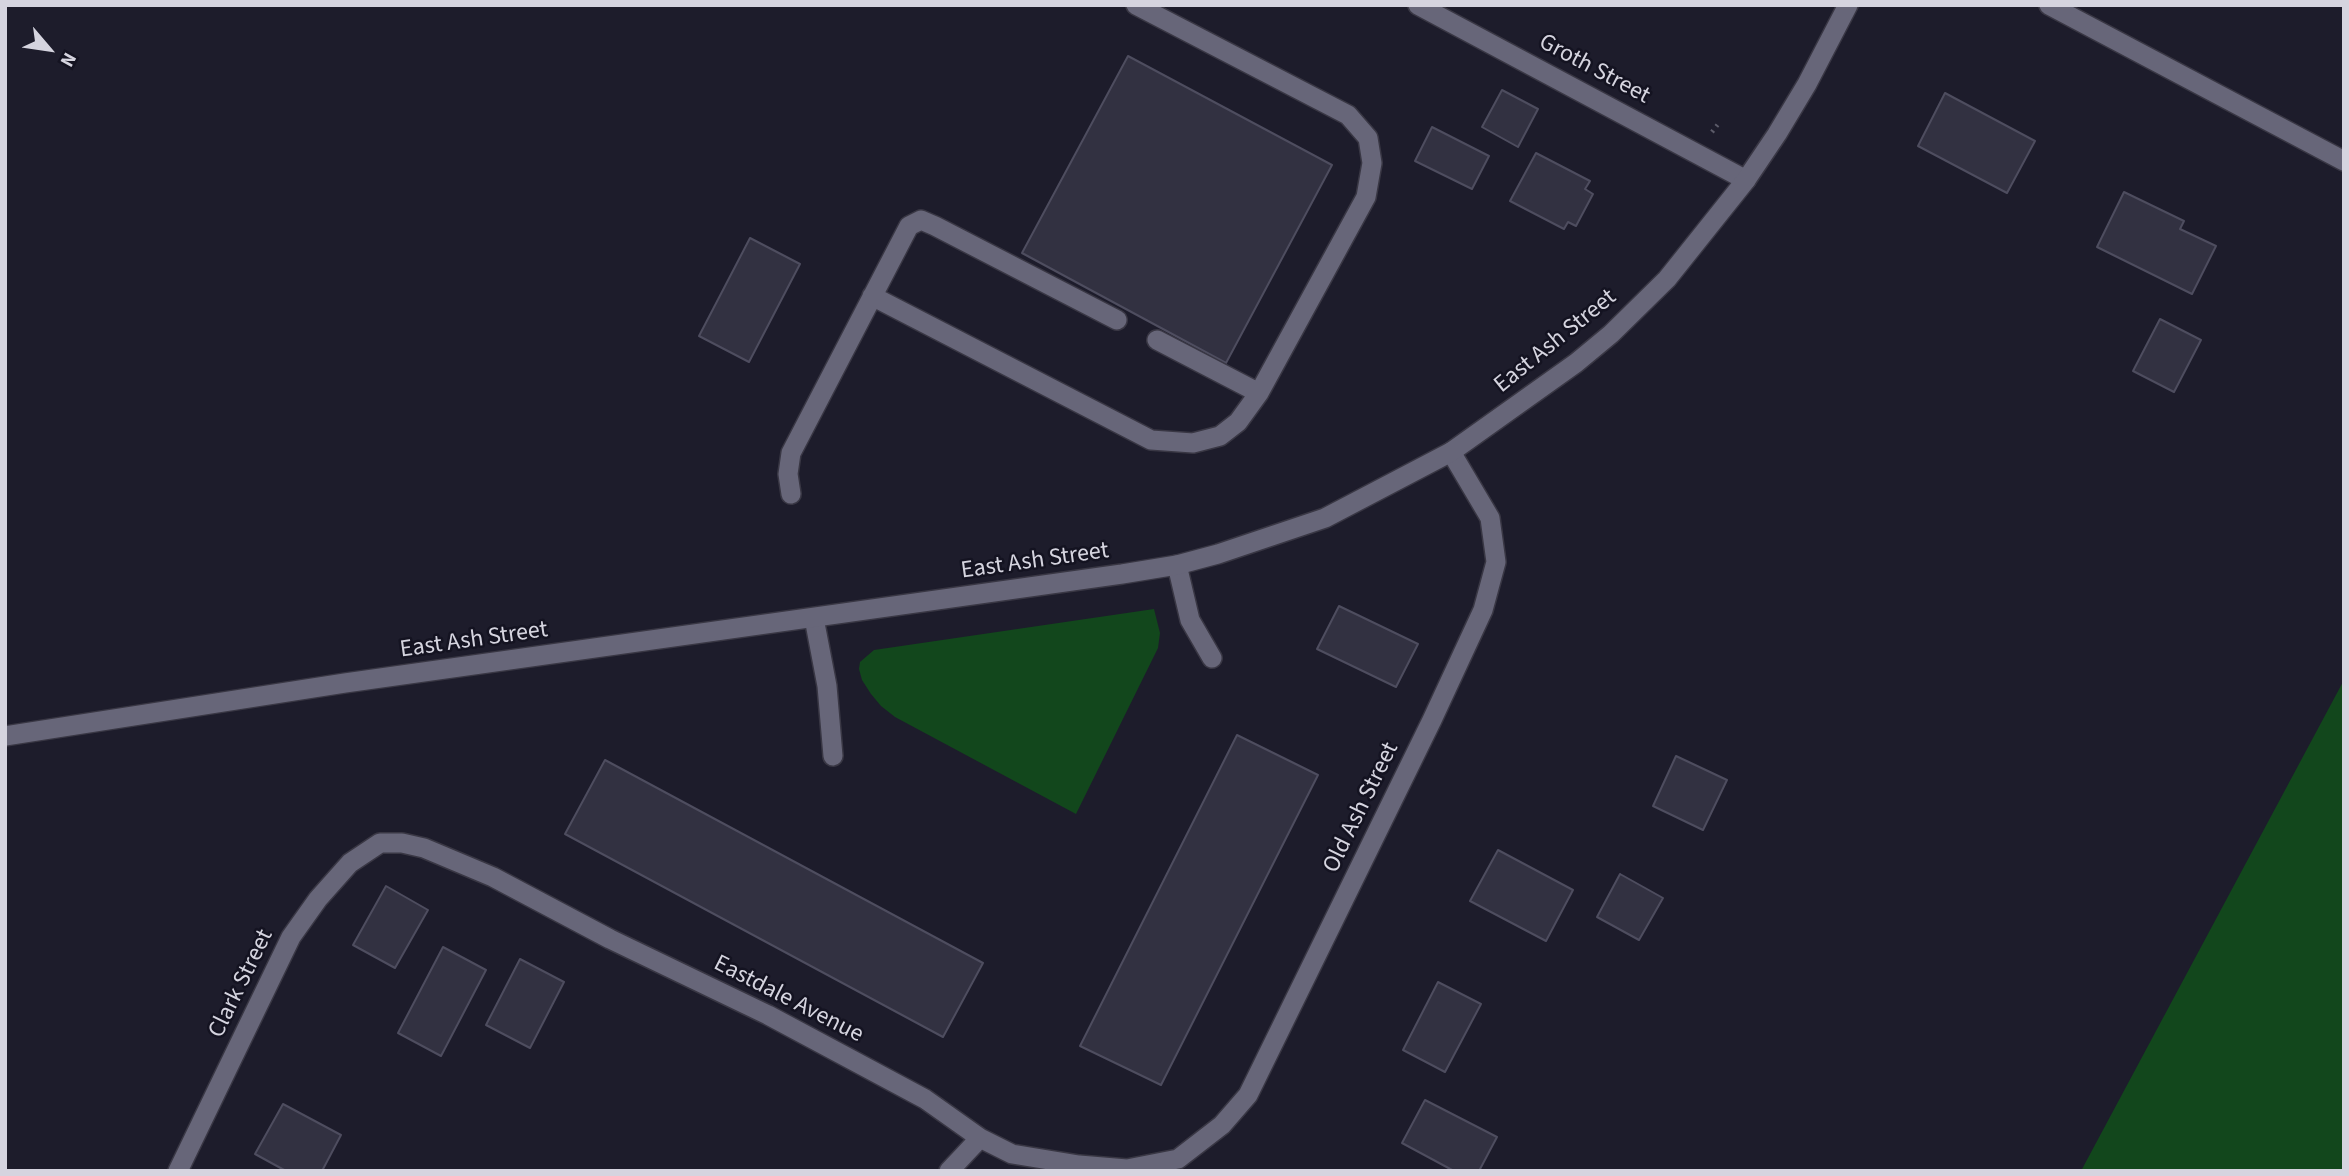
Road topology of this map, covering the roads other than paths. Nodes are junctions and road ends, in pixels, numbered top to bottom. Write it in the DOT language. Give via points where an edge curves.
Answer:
graph roads {
  1 [pos="1136,5"];
  2 [pos="1418,5"];
  3 [pos="1848,5"];
  4 [pos="2049,5"];
  5 [pos="2344,161"];
  6 [pos="1746,180"];
  7 [pos="872,296"];
  8 [pos="1117,320"];
  9 [pos="1157,340"];
  10 [pos="1259,393"];
  11 [pos="1451,452"];
  12 [pos="791,494"];
  13 [pos="1177,565"];
  14 [pos="814,618"];
  15 [pos="1212,658"];
  16 [pos="5,736"];
  17 [pos="833,757"];
  18 [pos="380,843"];
  19 [pos="980,1138"];
  20 [pos="1176,1165"];
  21 [pos="178,1171"];
  22 [pos="949,1171"];
  1 -- 10 [label="street" via="1348,115 1368,138 1372,163 1366,197"];
  2 -- 6 [label="street, Groth Street"];
  3 -- 6 [label="street, East Ash Street" via="1807,85"];
  4 -- 5 [label="street"];
  6 -- 11 [label="street, East Ash Street" via="1667,279 1611,334"];
  7 -- 8 [label="street" via="902,236 921,220"];
  7 -- 10 [label="street" via="1151,440 1193,443 1220,436 1238,422"];
  7 -- 12 [label="street" via="791,453"];
  9 -- 10 [label="street"];
  11 -- 13 [label="street, East Ash Street" via="1325,518"];
  11 -- 20 [label="street, Old Ash Street" via="1490,517 1496,562 1483,610 1248,1095"];
  13 -- 14 [label="street, East Ash Street"];
  13 -- 15 [label="street" via="1190,620"];
  14 -- 16 [label="street, East Ash Street"];
  14 -- 17 [label="street" via="827,686"];
  18 -- 19 [label="street, Eastdale Avenue" via="424,848 493,877 804,1034 925,1099"];
  18 -- 21 [label="street, Clark Street" via="350,863 291,937"];
  19 -- 20 [label="street, Eastdale Avenue" via="1012,1154 1079,1165 1127,1169"];
  19 -- 22 [label="street"];
}
